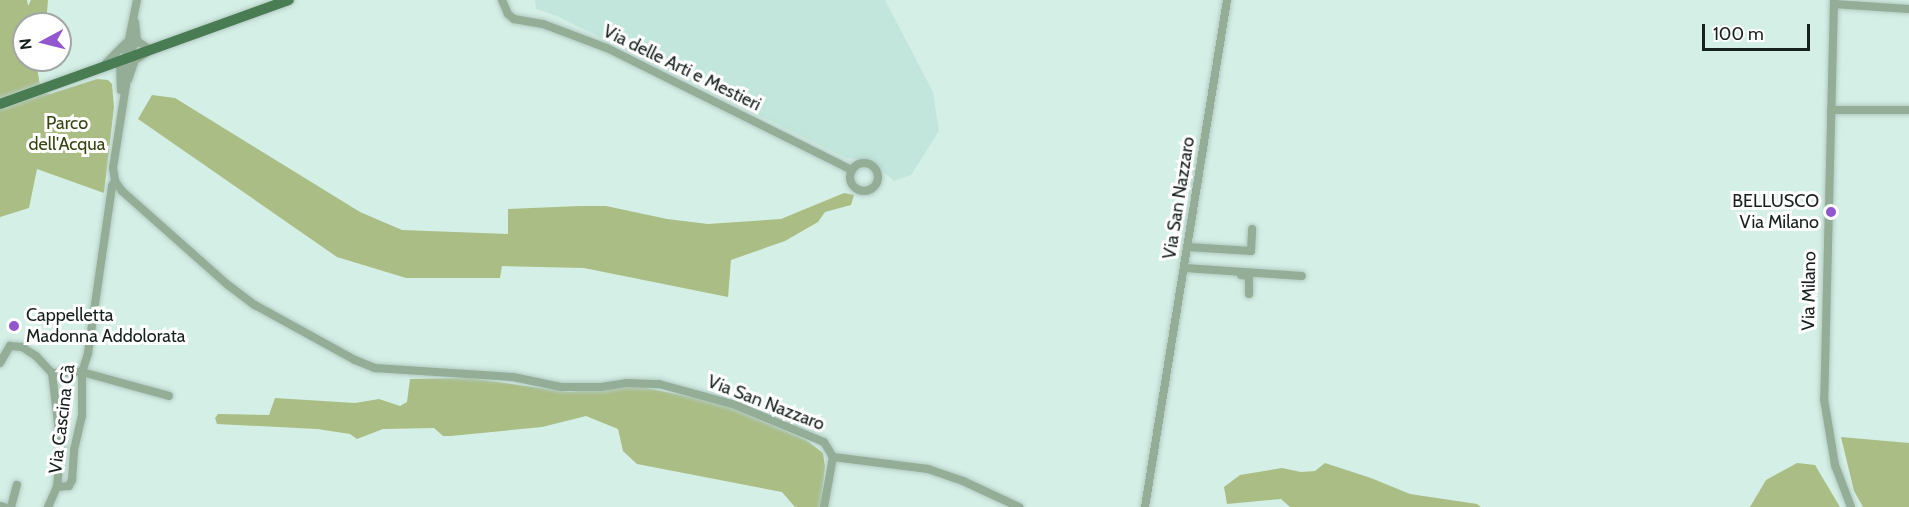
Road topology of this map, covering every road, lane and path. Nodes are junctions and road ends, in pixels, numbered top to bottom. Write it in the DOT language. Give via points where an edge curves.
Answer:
graph roads {
  1 [pos="137,0"];
  2 [pos="290,0"];
  3 [pos="502,0"];
  4 [pos="1227,0"];
  5 [pos="1834,2"];
  6 [pos="1909,9"];
  7 [pos="134,15"];
  8 [pos="137,42"];
  9 [pos="127,43"];
  10 [pos="151,50"];
  11 [pos="125,59"];
  12 [pos="96,69"];
  13 [pos="123,85"];
  14 [pos="0,104"];
  15 [pos="1831,110"];
  16 [pos="1909,110"];
  17 [pos="852,170"];
  18 [pos="115,181"];
  19 [pos="1252,229"];
  20 [pos="1188,246"];
  21 [pos="1184,270"];
  22 [pos="1302,276"];
  23 [pos="1249,294"];
  24 [pos="0,363"];
  25 [pos="82,372"];
  26 [pos="52,373"];
  27 [pos="126,384"];
  28 [pos="169,396"];
  29 [pos="148,397"];
  30 [pos="833,456"];
  31 [pos="17,484"];
  32 [pos="57,487"];
  33 [pos="0,506"];
  34 [pos="4,507"];
  35 [pos="11,507"];
  36 [pos="48,507"];
  37 [pos="824,507"];
  38 [pos="1019,507"];
  39 [pos="1145,507"];
  40 [pos="1851,507"];
  1 -- 7 [label="street"];
  2 -- 10 [label="main road"];
  3 -- 17 [label="street, Via delle Arti e Mestieri" via="514,19 543,24 607,48"];
  4 -- 20 [label="street, Via San Nazzaro"];
  5 -- 6 [label="street"];
  5 -- 15 [label="street, Via Milano"];
  7 -- 8 [label="street"];
  7 -- 9 [label="street, Via Cascina Cà"];
  8 -- 10 [label="street"];
  8 -- 11 [label="street"];
  9 -- 11 [label="street, Via Cascina Cà"];
  9 -- 12 [label="street"];
  10 -- 11 [label="main road"];
  10 -- 13 [label="street" via="135,60"];
  11 -- 12 [label="main road"];
  11 -- 13 [label="street, Via Cascina Cà"];
  12 -- 13 [label="street" via="112,73"];
  12 -- 14 [label="main road"];
  13 -- 18 [label="street, Via Cascina Cà" via="113,168"];
  15 -- 16 [label="street"];
  15 -- 40 [label="street, Via Milano" via="1824,399 1835,466"];
  18 -- 25 [label="street, Via Cascina Cà"];
  18 -- 30 [label="street, Via San Nazzaro" via="255,305 369,366 513,377 561,387 626,383 667,386 735,405 824,442"];
  19 -- 20 [label="street" via="1251,250"];
  20 -- 21 [label="street, Via San Nazzaro"];
  21 -- 22 [label="street"];
  21 -- 23 [label="street" via="1249,276"];
  21 -- 39 [label="street, Via San Nazzaro"];
  24 -- 26 [label="street" via="14,345 36,356"];
  25 -- 26 [label="street"];
  25 -- 27 [label="street"];
  25 -- 32 [label="street, Via Cascina Cà" via="82,416 72,480 69,486"];
  26 -- 32 [label="street" via="62,447"];
  27 -- 28 [label="street"];
  27 -- 29 [label="street"];
  30 -- 37 [label="street"];
  30 -- 38 [label="street, Via San Nazzaro" via="928,470"];
  31 -- 35 [label="street"];
  32 -- 36 [label="street, Via Cascina Cà"];
  33 -- 34 [label="street"];
}
